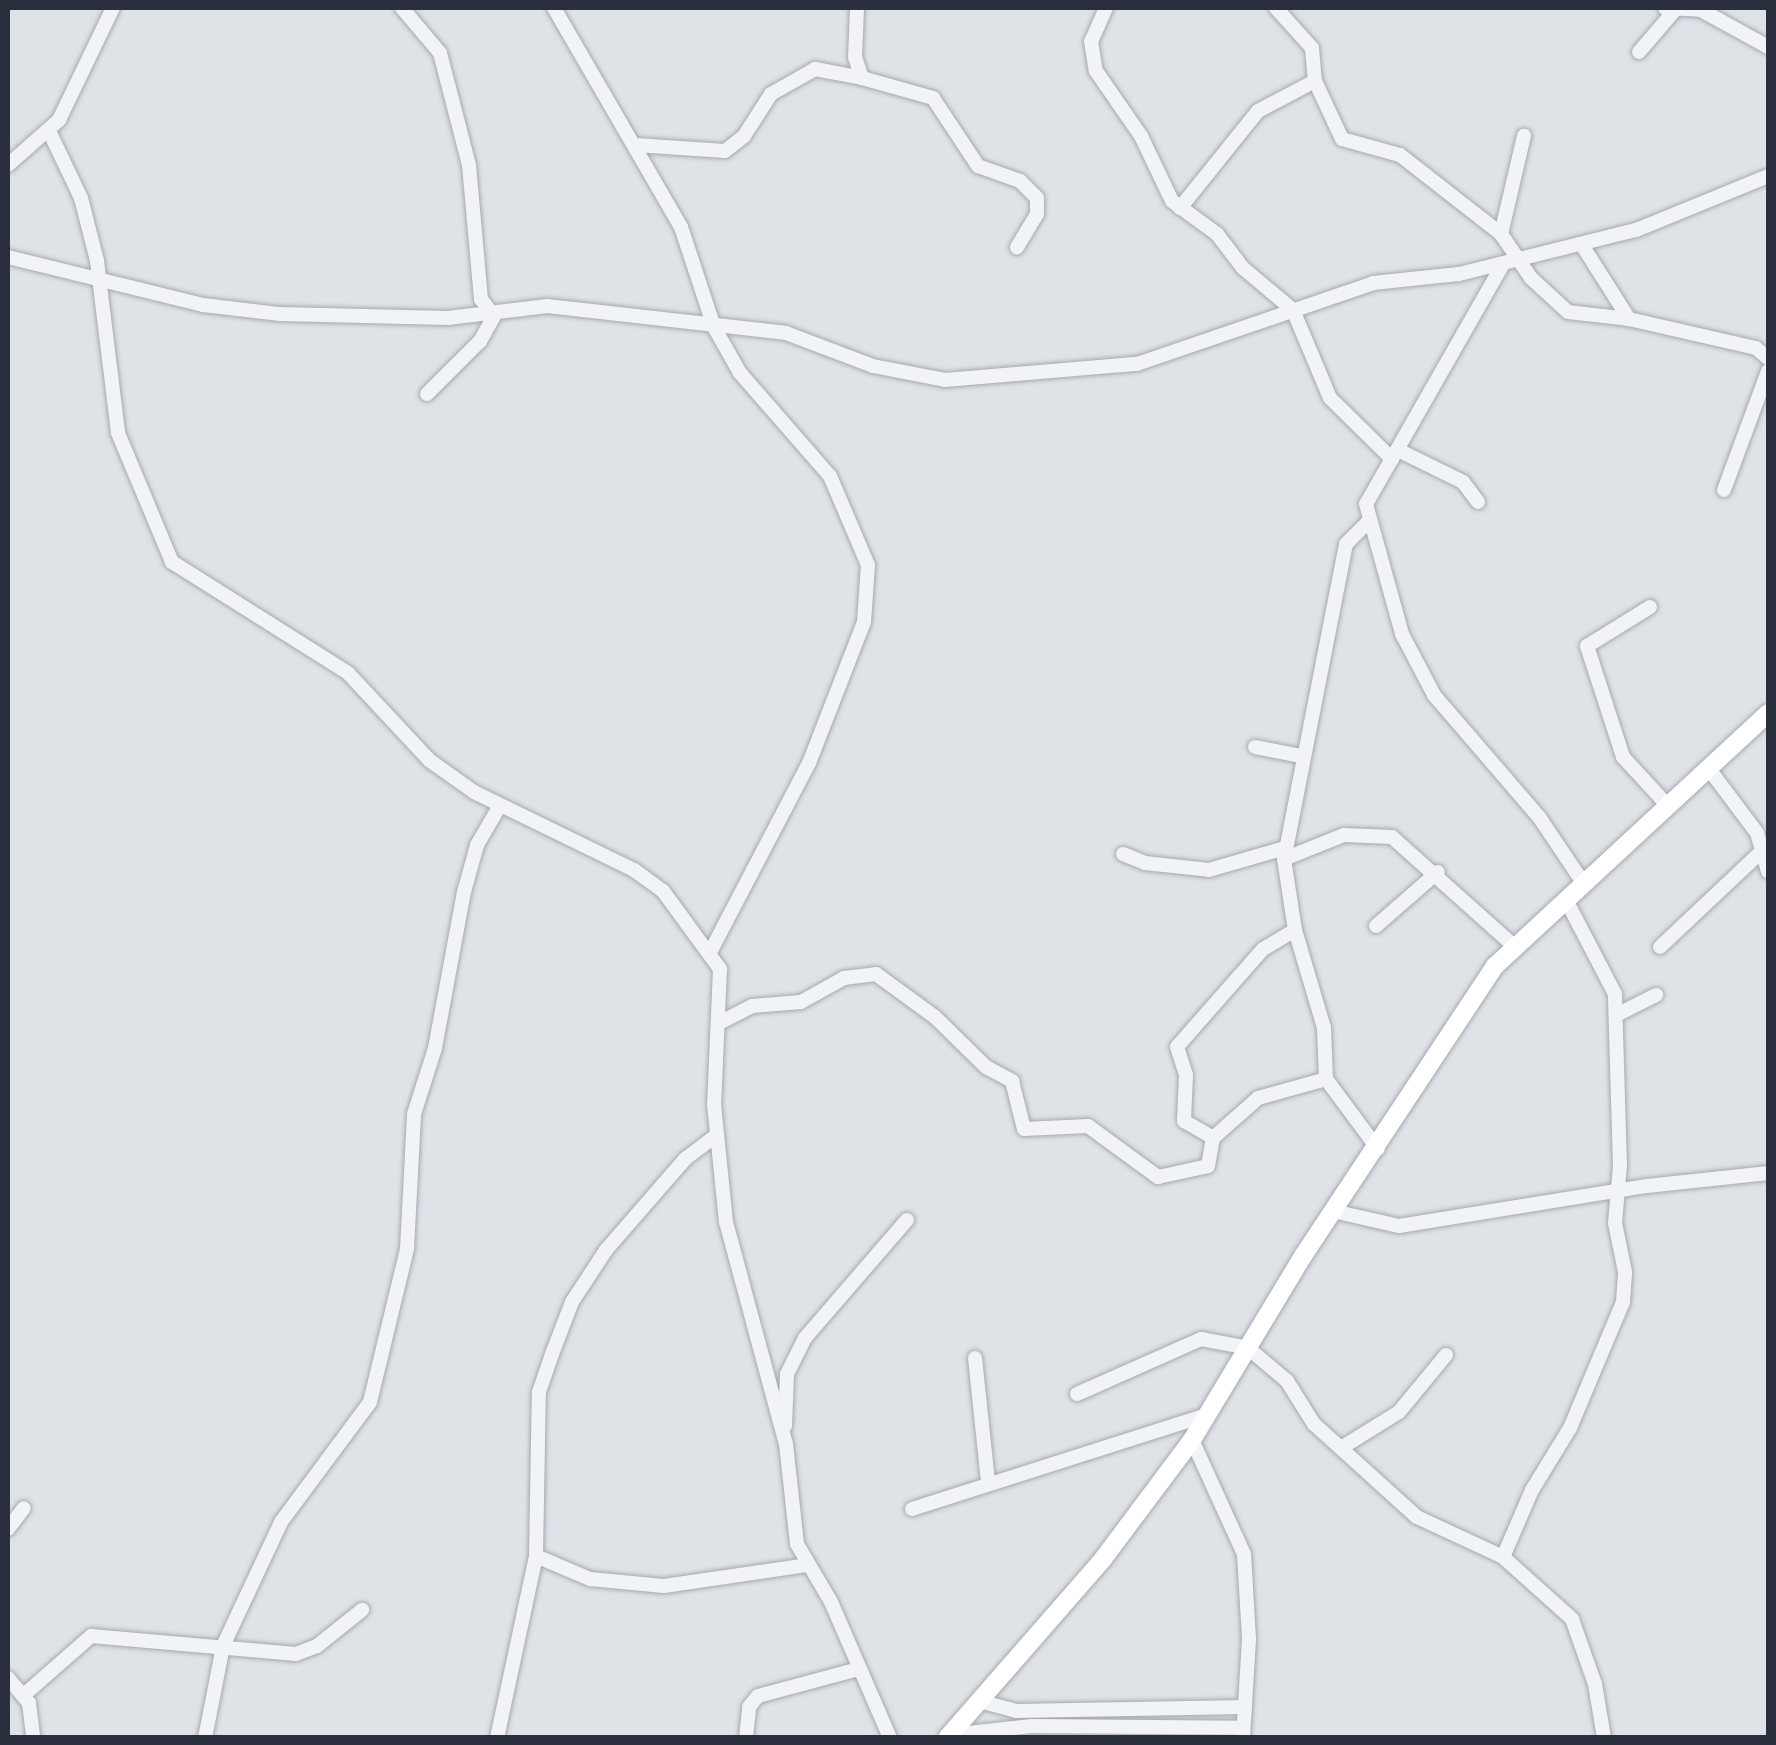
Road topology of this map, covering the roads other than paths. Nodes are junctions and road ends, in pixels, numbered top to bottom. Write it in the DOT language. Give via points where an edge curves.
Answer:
graph roads {
  1 [pos="113,8"];
  2 [pos="402,8"];
  3 [pos="554,8"];
  4 [pos="857,8"];
  5 [pos="1106,8"];
  6 [pos="1276,8"];
  7 [pos="1670,9"];
  8 [pos="1702,9"];
  9 [pos="1768,47"];
  10 [pos="1639,52"];
  11 [pos="862,78"];
  12 [pos="1315,82"];
  13 [pos="49,131"];
  14 [pos="1524,136"];
  15 [pos="636,145"];
  16 [pos="8,164"];
  17 [pos="1768,176"];
  18 [pos="1180,208"];
  19 [pos="1501,234"];
  20 [pos="1017,246"];
  21 [pos="1582,246"];
  22 [pos="92,248"];
  23 [pos="8,256"];
  24 [pos="1511,262"];
  25 [pos="80,270"];
  26 [pos="100,276"];
  27 [pos="1293,310"];
  28 [pos="494,316"];
  29 [pos="1629,319"];
  30 [pos="714,327"];
  31 [pos="1765,349"];
  32 [pos="1768,371"];
  33 [pos="427,394"];
  34 [pos="1396,455"];
  35 [pos="1724,490"];
  36 [pos="1478,502"];
  37 [pos="1370,520"];
  38 [pos="1650,607"];
  39 [pos="1768,713"];
  40 [pos="1255,747"];
  41 [pos="1301,756"];
  42 [pos="1709,769"];
  43 [pos="1668,806"];
  44 [pos="499,807"];
  45 [pos="1764,850"];
  46 [pos="1123,854"];
  47 [pos="1284,854"];
  48 [pos="1438,872"];
  49 [pos="1768,872"];
  50 [pos="1582,881"];
  51 [pos="1564,898"];
  52 [pos="1376,926"];
  53 [pos="1295,930"];
  54 [pos="1514,946"];
  55 [pos="1660,947"];
  56 [pos="710,952"];
  57 [pos="1656,995"];
  58 [pos="1616,1015"];
  59 [pos="721,1022"];
  60 [pos="1326,1079"];
  61 [pos="716,1136"];
  62 [pos="1212,1138"];
  63 [pos="1378,1150"];
  64 [pos="1768,1173"];
  65 [pos="1618,1192"];
  66 [pos="1333,1211"];
  67 [pos="908,1220"];
  68 [pos="1248,1348"];
  69 [pos="1446,1355"];
  70 [pos="975,1358"];
  71 [pos="1077,1394"];
  72 [pos="1208,1415"];
  73 [pos="1192,1440"];
  74 [pos="786,1444"];
  75 [pos="1341,1448"];
  76 [pos="988,1482"];
  77 [pos="24,1508"];
  78 [pos="912,1509"];
  79 [pos="8,1529"];
  80 [pos="536,1556"];
  81 [pos="1503,1557"];
  82 [pos="808,1565"];
  83 [pos="362,1610"];
  84 [pos="223,1646"];
  85 [pos="860,1669"];
  86 [pos="8,1678"];
  87 [pos="25,1694"];
  88 [pos="980,1701"];
  89 [pos="1245,1707"];
  90 [pos="1137,1710"];
  91 [pos="1083,1719"];
  92 [pos="1137,1727"];
  93 [pos="1243,1733"];
  94 [pos="948,1736"];
  95 [pos="33,1738"];
  96 [pos="205,1738"];
  97 [pos="497,1738"];
  98 [pos="746,1738"];
  99 [pos="890,1738"];
  100 [pos="1604,1738"];
  1 -- 13 [label="street" via="72,102"];
  2 -- 28 [label="street" via="440,53 469,165 481,299"];
  3 -- 15 [label="street"];
  4 -- 11 [label="street" via="854,57"];
  5 -- 18 [label="street" via="1091,41 1096,71"];
  6 -- 12 [label="street" via="1312,48"];
  7 -- 8 [label="street"];
  7 -- 10 [label="street"];
  8 -- 9 [label="street"];
  11 -- 15 [label="street" via="815,69 771,94 744,136 725,151"];
  11 -- 20 [label="street" via="933,98 978,166 1028,187 1039,209"];
  12 -- 18 [label="street" via="1258,111"];
  12 -- 19 [label="street" via="1342,138 1400,155"];
  13 -- 16 [label="street"];
  13 -- 22 [label="street" via="81,198"];
  14 -- 19 [label="street"];
  15 -- 30 [label="street" via="692,252"];
  17 -- 21 [label="street"];
  18 -- 27 [label="street" via="1217,234 1243,268"];
  19 -- 24 [label="street"];
  21 -- 24 [label="street"];
  21 -- 29 [label="street"];
  22 -- 25 [label="street"];
  22 -- 26 [label="street"];
  23 -- 25 [label="street"];
  24 -- 27 [label="street" via="1373,283"];
  24 -- 29 [label="street" via="1568,312"];
  24 -- 34 [label="street"];
  25 -- 26 [label="street"];
  26 -- 28 [label="street" via="203,304 280,314"];
  26 -- 44 [label="street" via="118,433 172,562 332,662 429,760"];
  27 -- 30 [label="street" via="1137,364 945,380 873,366 805,336"];
  27 -- 34 [label="street" via="1330,398"];
  28 -- 30 [label="street" via="547,306"];
  28 -- 33 [label="street" via="480,341"];
  29 -- 31 [label="street"];
  30 -- 56 [label="street" via="750,388 847,504 868,565 870,597 793,801"];
  32 -- 35 [label="street"];
  34 -- 36 [label="street" via="1463,482"];
  34 -- 37 [label="street" via="1371,486"];
  37 -- 41 [label="street" via="1346,544 1330,647"];
  37 -- 50 [label="street" via="1402,634 1434,695 1539,817"];
  38 -- 43 [label="street" via="1587,646 1624,758"];
  39 -- 42 [label="main road"];
  40 -- 41 [label="street"];
  41 -- 47 [label="street"];
  42 -- 43 [label="main road"];
  42 -- 45 [label="street"];
  43 -- 50 [label="main road"];
  44 -- 56 [label="street" via="634,870 662,891"];
  44 -- 84 [label="street" via="464,892 435,1048 414,1114 407,1250 370,1402 281,1522"];
  45 -- 49 [label="street"];
  45 -- 55 [label="street"];
  46 -- 47 [label="street" via="1209,870"];
  47 -- 48 [label="street" via="1373,832 1392,836"];
  47 -- 53 [label="street"];
  48 -- 52 [label="street"];
  48 -- 54 [label="street"];
  50 -- 51 [label="main road"];
  51 -- 54 [label="main road"];
  51 -- 58 [label="street" via="1603,962"];
  53 -- 60 [label="street" via="1324,1028"];
  53 -- 62 [label="street" via="1262,948 1178,1047 1186,1075 1184,1121"];
  54 -- 63 [label="main road" via="1458,1020"];
  56 -- 59 [label="street" via="723,987"];
  57 -- 58 [label="street"];
  58 -- 65 [label="street"];
  59 -- 61 [label="street"];
  59 -- 62 [label="street" via="752,1006 801,1002 844,978 876,974 936,1017 986,1067 1012,1081 1024,1130 1088,1126 1158,1177 1208,1166"];
  60 -- 62 [label="street" via="1258,1098"];
  60 -- 63 [label="street"];
  61 -- 74 [label="street" via="732,1251"];
  61 -- 80 [label="street" via="638,1211 572,1302 539,1392"];
  63 -- 66 [label="main road"];
  64 -- 65 [label="street"];
  65 -- 66 [label="street" via="1399,1226"];
  65 -- 81 [label="street" via="1614,1223 1625,1272 1618,1327"];
  66 -- 68 [label="main road"];
  67 -- 74 [label="street" via="820,1315 794,1357 785,1392"];
  68 -- 71 [label="street" via="1201,1339"];
  68 -- 72 [label="main road"];
  68 -- 75 [label="street" via="1287,1381 1314,1424"];
  69 -- 75 [label="street" via="1399,1412"];
  70 -- 76 [label="street"];
  72 -- 73 [label="main road"];
  72 -- 76 [label="street" via="1144,1440"];
  73 -- 88 [label="main road" via="1103,1559"];
  73 -- 89 [label="street" via="1244,1554"];
  74 -- 82 [label="street" via="795,1533"];
  75 -- 81 [label="street" via="1417,1517"];
  76 -- 78 [label="street"];
  77 -- 79 [label="street"];
  80 -- 82 [label="street" via="590,1579 664,1586"];
  80 -- 97 [label="street"];
  81 -- 100 [label="street" via="1572,1620 1604,1718"];
  82 -- 85 [label="street"];
  83 -- 84 [label="street" via="296,1654"];
  84 -- 87 [label="street" via="91,1636"];
  84 -- 96 [label="street"];
  85 -- 98 [label="street" via="758,1696 749,1707"];
  85 -- 99 [label="street"];
  86 -- 87 [label="street"];
  87 -- 95 [label="street"];
  88 -- 91 [label="street"];
  88 -- 94 [label="main road"];
  89 -- 90 [label="street"];
  89 -- 93 [label="street"];
  90 -- 91 [label="street"];
  90 -- 92 [label="street"];
  91 -- 92 [label="street"];
  91 -- 94 [label="street"];
  92 -- 93 [label="street"];
}
